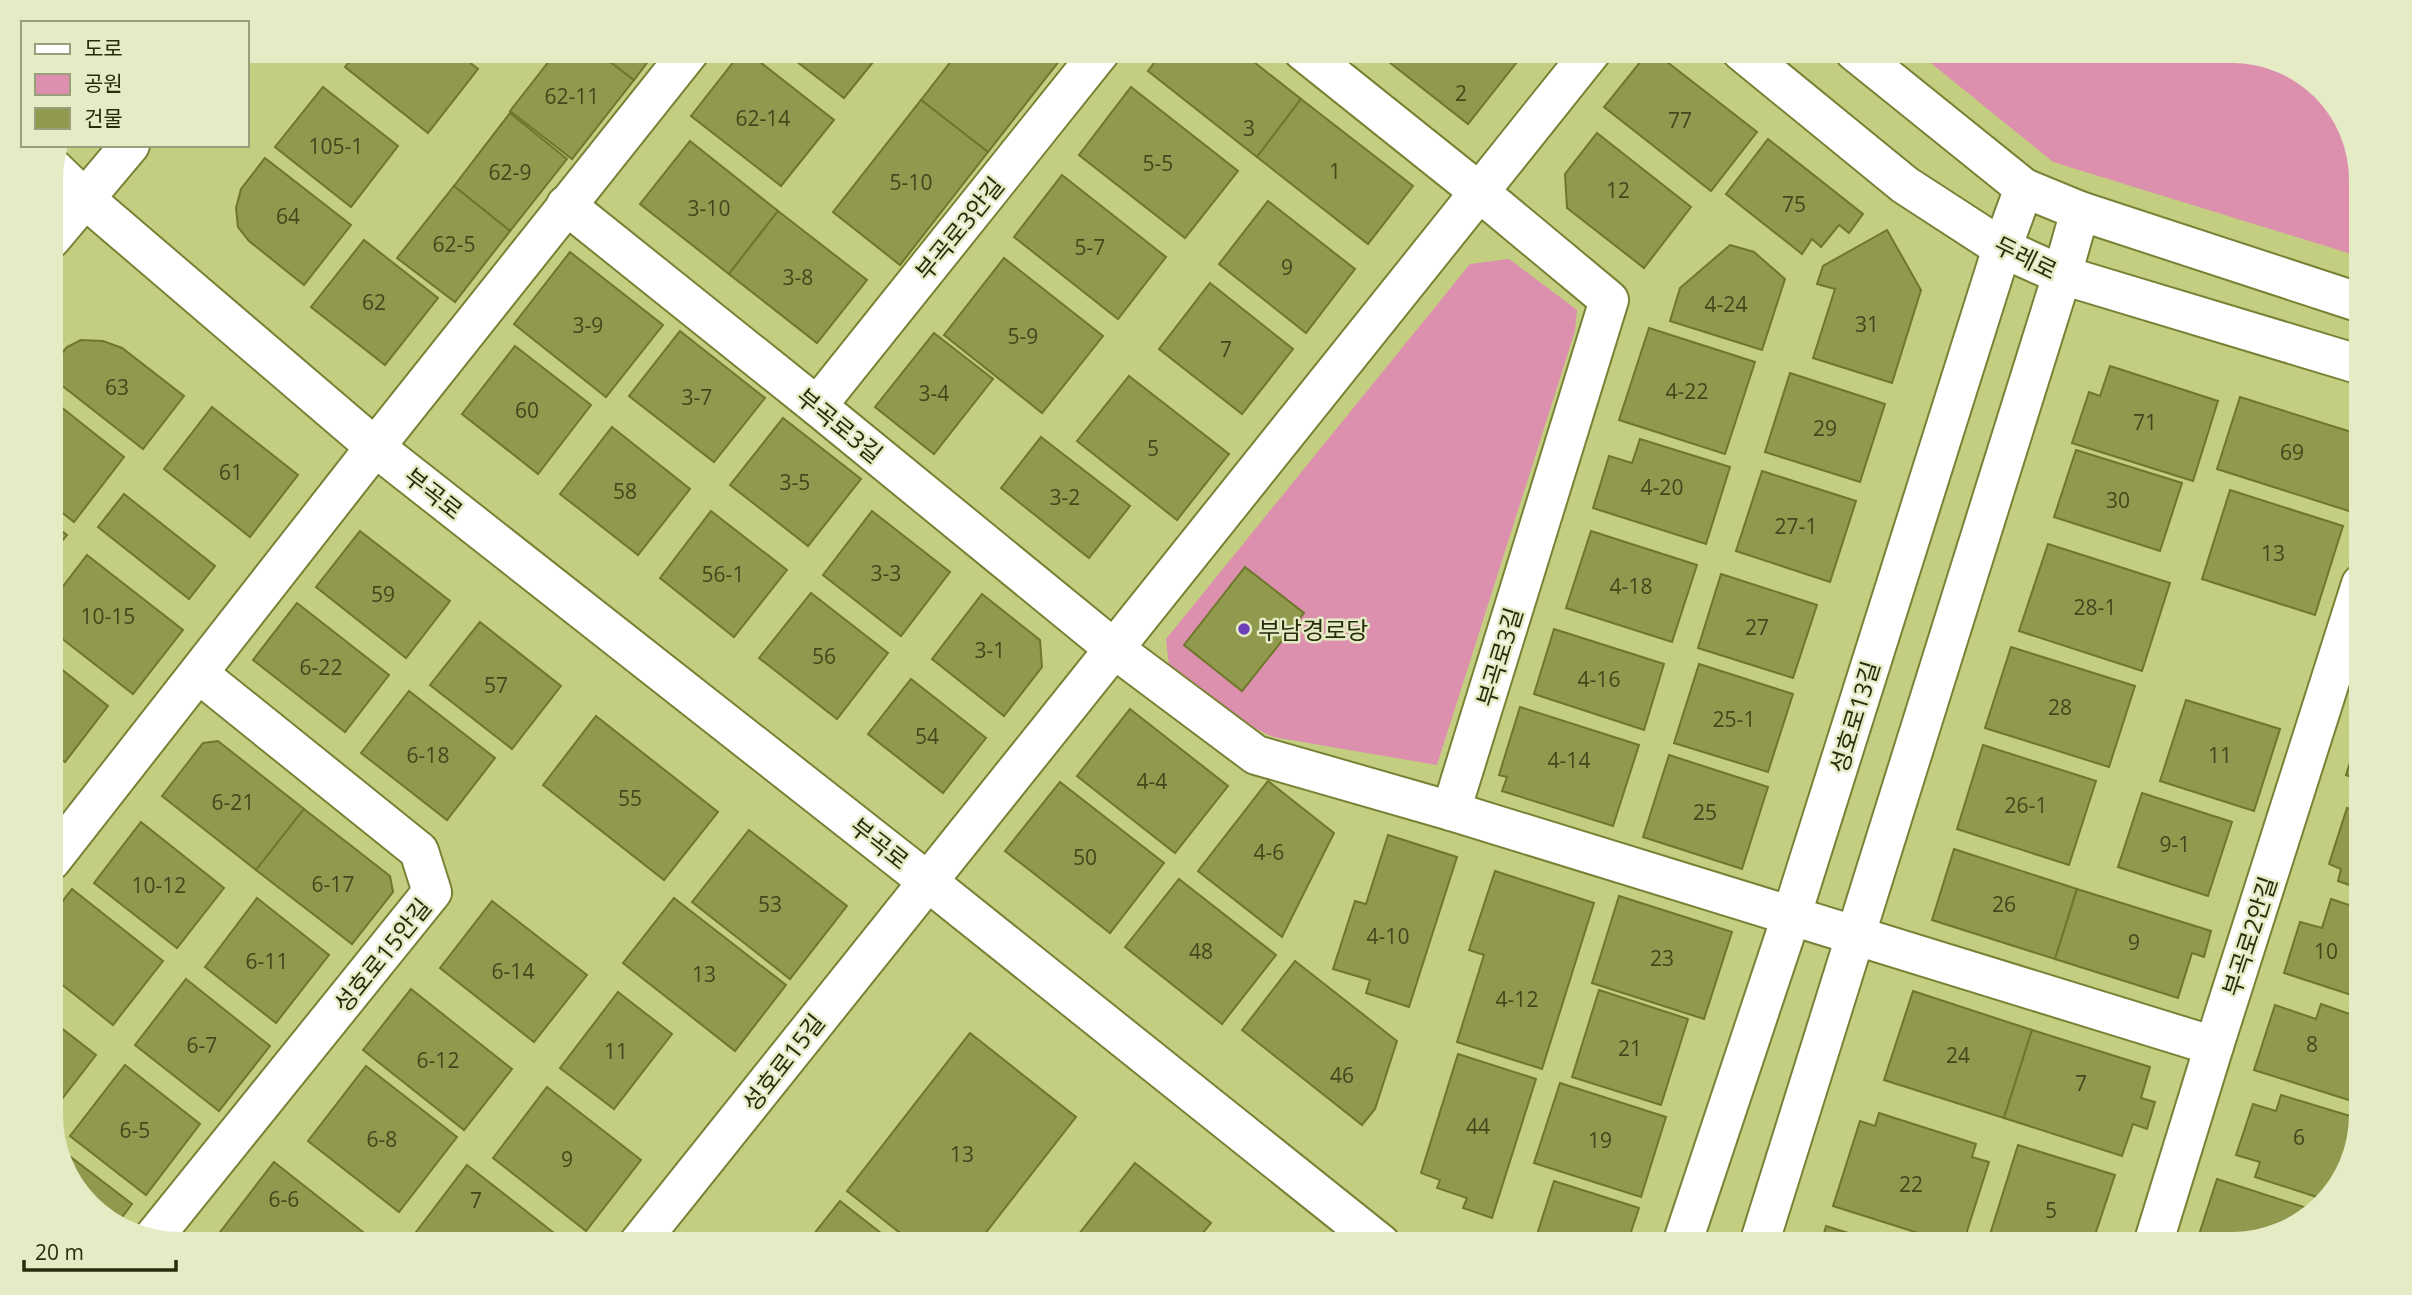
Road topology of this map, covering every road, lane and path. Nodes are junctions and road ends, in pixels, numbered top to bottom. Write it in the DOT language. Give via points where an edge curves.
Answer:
graph roads {
  1 [pos="680,63"];
  2 [pos="1091,63"];
  3 [pos="1318,63"];
  4 [pos="1582,63"];
  5 [pos="1756,63"];
  6 [pos="1869,63"];
  7 [pos="128,147"];
  8 [pos="63,178"];
  9 [pos="2024,188"];
  10 [pos="1478,191"];
  11 [pos="84,198"];
  12 [pos="566,205"];
  13 [pos="2080,211"];
  14 [pos="63,224"];
  15 [pos="2002,248"];
  16 [pos="2062,275"];
  17 [pos="2349,299"];
  18 [pos="2349,361"];
  19 [pos="817,406"];
  20 [pos="375,447"];
  21 [pos="1113,648"];
  22 [pos="2349,660"];
  23 [pos="199,674"];
  24 [pos="1451,811"];
  25 [pos="63,846"];
  26 [pos="927,880"];
  27 [pos="1791,917"];
  28 [pos="1855,936"];
  29 [pos="2214,1046"];
  30 [pos="159,1230"];
  31 [pos="648,1232"];
  32 [pos="1366,1232"];
  33 [pos="1686,1232"];
  34 [pos="1763,1232"];
  35 [pos="2157,1232"];
  1 -- 12 [label="street"];
  2 -- 19 [label="street, 부곡로3안길"];
  3 -- 10 [label="street"];
  4 -- 10 [label="street"];
  5 -- 15 [label="street, 두레로" via="1905,185"];
  6 -- 9 [label="street"];
  7 -- 11 [label="street"];
  8 -- 11 [label="street, 부곡로"];
  9 -- 13 [label="street"];
  9 -- 15 [label="street, 성호로13길"];
  10 -- 21 [label="street"];
  10 -- 24 [label="street, 부곡로3길" via="1609,300"];
  11 -- 14 [label="street"];
  11 -- 20 [label="street, 부곡로"];
  12 -- 19 [label="street, 부곡로3길"];
  12 -- 20 [label="street"];
  13 -- 16 [label="street"];
  13 -- 17 [label="street"];
  15 -- 16 [label="street, 두레로"];
  15 -- 27 [label="street, 성호로13길"];
  16 -- 18 [label="street, 두레로"];
  16 -- 28 [label="street"];
  19 -- 21 [label="street, 부곡로3길"];
  20 -- 23 [label="street"];
  20 -- 26 [label="street, 부곡로"];
  21 -- 24 [label="street, 부곡로3길" via="1256,755"];
  21 -- 26 [label="street"];
  22 -- 29 [label="street, 부곡로2안길"];
  23 -- 25 [label="street"];
  23 -- 30 [label="street, 성호로15안길" via="419,850 432,892"];
  24 -- 27 [label="street"];
  26 -- 31 [label="street, 성호로15길"];
  26 -- 32 [label="street, 부곡로"];
  27 -- 28 [label="street"];
  27 -- 33 [label="street, 성호로13길"];
  28 -- 29 [label="street"];
  28 -- 34 [label="street"];
  29 -- 35 [label="street, 부곡로2안길"];
}
